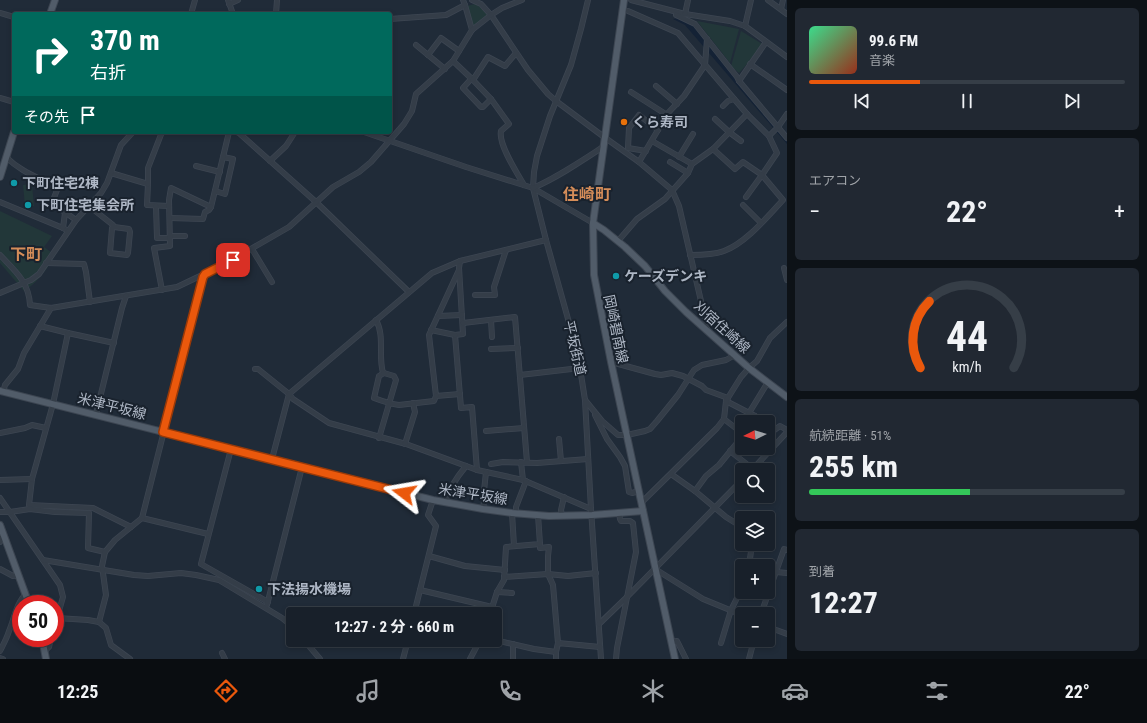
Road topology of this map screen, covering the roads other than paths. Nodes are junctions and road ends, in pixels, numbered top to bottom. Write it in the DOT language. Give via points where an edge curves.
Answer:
graph roads {
  1 [pos="55,0"];
  2 [pos="195,0"];
  3 [pos="238,0"];
  4 [pos="277,0"];
  5 [pos="472,0"];
  6 [pos="522,0"];
  7 [pos="588,0"];
  8 [pos="624,0"];
  9 [pos="631,0"];
  10 [pos="688,0"];
  11 [pos="751,0"];
  12 [pos="768,0"];
  13 [pos="783,0"];
  14 [pos="228,2"];
  15 [pos="464,2"];
  16 [pos="628,10"];
  17 [pos="781,10"];
  18 [pos="0,12"];
  19 [pos="51,12"];
  20 [pos="192,12"];
  21 [pos="232,12"];
  22 [pos="276,12"];
  23 [pos="685,14"];
  24 [pos="787,14"];
  25 [pos="491,15"];
  26 [pos="676,15"];
  27 [pos="12,16"];
  28 [pos="392,19"];
  29 [pos="745,26"];
  30 [pos="472,30"];
  31 [pos="707,40"];
  32 [pos="766,42"];
  33 [pos="416,45"];
  34 [pos="459,51"];
  35 [pos="516,53"];
  36 [pos="428,55"];
  37 [pos="787,57"];
  38 [pos="453,61"];
  39 [pos="705,64"];
  40 [pos="750,64"];
  41 [pos="445,69"];
  42 [pos="472,79"];
  43 [pos="739,80"];
  44 [pos="656,86"];
  45 [pos="787,90"];
  46 [pos="631,92"];
  47 [pos="0,98"];
  48 [pos="491,99"];
  49 [pos="734,99"];
  50 [pos="12,101"];
  51 [pos="556,101"];
  52 [pos="677,104"];
  53 [pos="723,106"];
  54 [pos="747,114"];
  55 [pos="787,114"];
  56 [pos="667,115"];
  57 [pos="715,119"];
  58 [pos="778,127"];
  59 [pos="658,130"];
  60 [pos="729,132"];
  61 [pos="13,134"];
  62 [pos="131,134"];
  63 [pos="161,134"];
  64 [pos="229,134"];
  65 [pos="240,134"];
  66 [pos="294,134"];
  67 [pos="370,134"];
  68 [pos="693,134"];
  69 [pos="769,136"];
  70 [pos="604,138"];
  71 [pos="787,138"];
  72 [pos="389,140"];
  73 [pos="652,141"];
  74 [pos="741,141"];
  75 [pos="603,147"];
  76 [pos="628,148"];
  77 [pos="713,149"];
  78 [pos="622,150"];
  79 [pos="646,151"];
  80 [pos="223,157"];
  81 [pos="679,157"];
  82 [pos="6,158"];
  83 [pos="270,161"];
  84 [pos="639,162"];
  85 [pos="670,162"];
  86 [pos="692,164"];
  87 [pos="196,166"];
  88 [pos="1,168"];
  89 [pos="220,172"];
  90 [pos="111,173"];
  91 [pos="688,173"];
  92 [pos="762,175"];
  93 [pos="0,177"];
  94 [pos="148,184"];
  95 [pos="524,185"];
  96 [pos="533,188"];
  97 [pos="672,190"];
  98 [pos="215,191"];
  99 [pos="746,197"];
  100 [pos="0,202"];
  101 [pos="316,202"];
  102 [pos="743,205"];
  103 [pos="89,206"];
  104 [pos="156,206"];
  105 [pos="169,206"];
  106 [pos="211,207"];
  107 [pos="65,213"];
  108 [pos="170,218"];
  109 [pos="76,220"];
  110 [pos="593,223"];
  111 [pos="761,223"];
  112 [pos="114,227"];
  113 [pos="63,228"];
  114 [pos="68,231"];
  115 [pos="185,236"];
  116 [pos="170,237"];
  117 [pos="546,240"];
  118 [pos="618,241"];
  119 [pos="252,248"];
  120 [pos="506,250"];
  121 [pos="0,255"];
  122 [pos="690,255"];
  123 [pos="460,261"];
  124 [pos="46,263"];
  125 [pos="459,268"];
  126 [pos="784,268"];
  127 [pos="205,274"];
  128 [pos="787,280"];
  129 [pos="25,282"];
  130 [pos="272,282"];
  131 [pos="162,290"];
  132 [pos="410,292"];
  133 [pos="0,293"];
  134 [pos="475,295"];
  135 [pos="126,296"];
  136 [pos="90,302"];
  137 [pos="50,308"];
  138 [pos="462,315"];
  139 [pos="438,316"];
  140 [pos="376,320"];
  141 [pos="491,320"];
  142 [pos="787,322"];
  143 [pos="463,323"];
  144 [pos="40,326"];
  145 [pos="706,329"];
  146 [pos="431,330"];
  147 [pos="68,333"];
  148 [pos="455,335"];
  149 [pos="492,337"];
  150 [pos="114,343"];
  151 [pos="518,348"];
  152 [pos="491,349"];
  153 [pos="735,355"];
  154 [pos="611,362"];
  155 [pos="580,368"];
  156 [pos="749,368"];
  157 [pos="255,369"];
  158 [pos="383,373"];
  159 [pos="520,375"];
  160 [pos="689,379"];
  161 [pos="768,382"];
  162 [pos="2,391"];
  163 [pos="289,394"];
  164 [pos="460,394"];
  165 [pos="436,396"];
  166 [pos="787,397"];
  167 [pos="585,400"];
  168 [pos="727,400"];
  169 [pos="389,403"];
  170 [pos="413,403"];
  171 [pos="52,404"];
  172 [pos="590,406"];
  173 [pos="749,413"];
  174 [pos="96,414"];
  175 [pos="753,415"];
  176 [pos="724,419"];
  177 [pos="46,428"];
  178 [pos="524,428"];
  179 [pos="735,428"];
  180 [pos="775,430"];
  181 [pos="787,431"];
  182 [pos="163,432"];
  183 [pos="486,432"];
  184 [pos="0,433"];
  185 [pos="627,435"];
  186 [pos="379,438"];
  187 [pos="559,439"];
  188 [pos="405,444"];
  189 [pos="735,445"];
  190 [pos="230,449"];
  191 [pos="730,451"];
  192 [pos="588,459"];
  193 [pos="272,460"];
  194 [pos="561,461"];
  195 [pos="521,462"];
  196 [pos="528,462"];
  197 [pos="745,463"];
  198 [pos="758,463"];
  199 [pos="491,464"];
  200 [pos="466,466"];
  201 [pos="302,467"];
  202 [pos="477,470"];
  203 [pos="486,472"];
  204 [pos="671,474"];
  205 [pos="32,479"];
  206 [pos="0,480"];
  207 [pos="524,481"];
  208 [pos="735,487"];
  209 [pos="695,491"];
  210 [pos="639,492"];
  211 [pos="564,497"];
  212 [pos="0,498"];
  213 [pos="433,500"];
  214 [pos="445,502"];
  215 [pos="641,503"];
  216 [pos="715,507"];
  217 [pos="8,510"];
  218 [pos="483,510"];
  219 [pos="643,511"];
  220 [pos="0,512"];
  221 [pos="591,512"];
  222 [pos="514,513"];
  223 [pos="619,513"];
  224 [pos="538,515"];
  225 [pos="562,516"];
  226 [pos="142,518"];
  227 [pos="735,523"];
  228 [pos="0,525"];
  229 [pos="131,527"];
  230 [pos="208,534"];
  231 [pos="4,536"];
  232 [pos="0,542"];
  233 [pos="540,544"];
  234 [pos="514,546"];
  235 [pos="787,550"];
  236 [pos="105,552"];
  237 [pos="429,556"];
  238 [pos="44,560"];
  239 [pos="0,569"];
  240 [pos="103,569"];
  241 [pos="655,569"];
  242 [pos="505,570"];
  243 [pos="776,572"];
  244 [pos="596,573"];
  245 [pos="787,573"];
  246 [pos="548,574"];
  247 [pos="19,575"];
  248 [pos="504,577"];
  249 [pos="420,590"];
  250 [pos="497,592"];
  251 [pos="512,593"];
  252 [pos="26,594"];
  253 [pos="63,595"];
  254 [pos="627,597"];
  255 [pos="736,599"];
  256 [pos="268,602"];
  257 [pos="416,607"];
  258 [pos="492,607"];
  259 [pos="764,607"];
  260 [pos="266,609"];
  261 [pos="731,610"];
  262 [pos="735,612"];
  263 [pos="64,618"];
  264 [pos="286,621"];
  265 [pos="99,622"];
  266 [pos="599,624"];
  267 [pos="775,630"];
  268 [pos="787,634"];
  269 [pos="502,642"];
  270 [pos="672,642"];
  271 [pos="558,643"];
  272 [pos="721,643"];
  273 [pos="513,644"];
  274 [pos="44,647"];
  275 [pos="49,647"];
  276 [pos="310,647"];
  277 [pos="407,647"];
  278 [pos="476,647"];
  279 [pos="600,647"];
  280 [pos="752,647"];
  281 [pos="0,651"];
  282 [pos="45,651"];
  283 [pos="556,652"];
  284 [pos="222,653"];
  285 [pos="0,658"];
  286 [pos="3,659"];
  287 [pos="46,659"];
  288 [pos="130,659"];
  289 [pos="225,659"];
  290 [pos="320,659"];
  291 [pos="404,659"];
  292 [pos="470,659"];
  293 [pos="512,659"];
  294 [pos="556,659"];
  295 [pos="601,659"];
  296 [pos="616,659"];
  297 [pos="675,659"];
  298 [pos="686,659"];
  299 [pos="749,659"];
  1 -- 19 [label="main road"];
  2 -- 20 [label="street"];
  3 -- 14 [label="street"];
  4 -- 22 [label="street"];
  5 -- 25 [label="street" via="482,4"];
  6 -- 25 [label="street"];
  7 -- 51 [label="street" via="571,64"];
  8 -- 70 [label="main road, 岡崎碧南線"];
  9 -- 23 [label="street"];
  10 -- 23 [label="street"];
  11 -- 29 [label="street"];
  12 -- 17 [label="street"];
  13 -- 17 [label="street"];
  14 -- 21 [label="street"];
  15 -- 28 [label="street" via="446,14"];
  15 -- 30 [label="street"];
  16 -- 39 [label="street" via="678,33"];
  17 -- 24 [label="street"];
  18 -- 27 [label="street"];
  23 -- 29 [label="street"];
  25 -- 30 [label="street"];
  25 -- 35 [label="street"];
  26 -- 31 [label="street" via="695,24"];
  29 -- 32 [label="street"];
  30 -- 34 [label="street"];
  31 -- 39 [label="street"];
  31 -- 43 [label="street"];
  32 -- 37 [label="street"];
  32 -- 40 [label="street"];
  33 -- 36 [label="street"];
  34 -- 36 [label="street" via="441,38"];
  34 -- 38 [label="street"];
  35 -- 42 [label="street" via="505,66 488,57"];
  35 -- 51 [label="street"];
  36 -- 41 [label="street"];
  38 -- 41 [label="street"];
  38 -- 42 [label="street"];
  39 -- 49 [label="street"];
  39 -- 52 [label="street"];
  40 -- 43 [label="street"];
  40 -- 45 [label="street"];
  41 -- 72 [label="street" via="416,94 412,111"];
  42 -- 48 [label="street"];
  42 -- 48 [label="street" via="463,88 481,107"];
  43 -- 58 [label="street"];
  44 -- 52 [label="street"];
  46 -- 56 [label="street"];
  47 -- 50 [label="street"];
  48 -- 95 [label="street" via="509,124 501,131 501,137 505,150"];
  49 -- 53 [label="street"];
  49 -- 54 [label="street"];
  51 -- 70 [label="street"];
  51 -- 96 [label="street" via="537,156"];
  52 -- 56 [label="street"];
  54 -- 60 [label="street"];
  54 -- 69 [label="street"];
  55 -- 58 [label="street"];
  56 -- 59 [label="street"];
  57 -- 60 [label="street"];
  58 -- 69 [label="street"];
  58 -- 71 [label="street"];
  59 -- 73 [label="street"];
  59 -- 76 [label="street" via="639,115 629,128"];
  60 -- 74 [label="street"];
  60 -- 77 [label="street"];
  61 -- 82 [label="main road"];
  62 -- 90 [label="street" via="121,145"];
  63 -- 94 [label="street" via="148,168"];
  64 -- 80 [label="street"];
  65 -- 83 [label="street"];
  66 -- 83 [label="street" via="286,146"];
  67 -- 72 [label="street"];
  68 -- 81 [label="street"];
  69 -- 92 [label="street" via="777,152"];
  70 -- 75 [label="main road, 岡崎碧南線"];
  70 -- 78 [label="street"];
  72 -- 95 [label="street"];
  72 -- 101 [label="street" via="372,162 333,187"];
  73 -- 79 [label="street"];
  73 -- 81 [label="street"];
  75 -- 96 [label="street"];
  75 -- 110 [label="main road, 岡崎碧南線"];
  76 -- 78 [label="street"];
  76 -- 79 [label="street"];
  77 -- 86 [label="street"];
  77 -- 92 [label="street" via="735,169 743,162"];
  78 -- 84 [label="street"];
  79 -- 84 [label="street"];
  80 -- 89 [label="street"];
  80 -- 98 [label="street" via="233,159 225,194"];
  81 -- 86 [label="street"];
  82 -- 88 [label="main road"];
  82 -- 107 [label="street" via="20,169 54,186 57,190 52,203"];
  83 -- 101 [label="street"];
  84 -- 97 [label="street"];
  85 -- 91 [label="street"];
  86 -- 91 [label="street"];
  87 -- 89 [label="street"];
  88 -- 93 [label="main road"];
  89 -- 98 [label="street"];
  90 -- 94 [label="street"];
  90 -- 103 [label="street" via="101,193"];
  91 -- 97 [label="street"];
  92 -- 99 [label="street"];
  92 -- 111 [label="street" via="783,200"];
  94 -- 104 [label="street" via="146,205"];
  95 -- 96 [label="street"];
  96 -- 110 [label="street"];
  96 -- 117 [label="street, 平坂街道"];
  97 -- 118 [label="street" via="666,199 637,219"];
  97 -- 122 [label="street" via="679,206"];
  98 -- 106 [label="street"];
  100 -- 113 [label="street"];
  101 -- 119 [label="street" via="289,227"];
  101 -- 132 [label="street"];
  102 -- 111 [label="street"];
  103 -- 109 [label="street"];
  103 -- 112 [label="street"];
  104 -- 105 [label="street"];
  104 -- 116 [label="street" via="157,238"];
  105 -- 106 [label="street" via="172,188"];
  105 -- 108 [label="street"];
  106 -- 108 [label="street" via="205,212 203,219"];
  107 -- 109 [label="street"];
  107 -- 113 [label="street"];
  108 -- 116 [label="street"];
  109 -- 114 [label="street"];
  110 -- 118 [label="main road, 刈宿住崎線"];
  110 -- 154 [label="main road, 岡崎碧南線" via="594,275"];
  111 -- 122 [label="street" via="746,239 725,251 710,255"];
  112 -- 112 [label="street" via="129,229 127,255 110,253"];
  113 -- 114 [label="street"];
  114 -- 124 [label="street"];
  115 -- 116 [label="street"];
  116 -- 131 [label="street" via="170,246 154,248"];
  117 -- 120 [label="street"];
  117 -- 155 [label="street, 平坂街道"];
  118 -- 145 [label="main road, 刈宿住崎線" via="642,263 674,300"];
  119 -- 127 [label="street"];
  119 -- 130 [label="street"];
  120 -- 123 [label="street"];
  120 -- 134 [label="street" via="494,287 495,295"];
  121 -- 129 [label="street"];
  122 -- 145 [label="street"];
  123 -- 125 [label="street"];
  123 -- 132 [label="street" via="432,273"];
  124 -- 129 [label="street" via="39,274"];
  124 -- 136 [label="street" via="84,264"];
  125 -- 138 [label="street"];
  125 -- 139 [label="street"];
  126 -- 128 [label="street"];
  127 -- 131 [label="street" via="177,287"];
  127 -- 182 [label="street"];
  129 -- 133 [label="street"];
  129 -- 137 [label="street" via="30,305"];
  131 -- 135 [label="street"];
  132 -- 140 [label="street"];
  135 -- 136 [label="street"];
  135 -- 150 [label="street"];
  136 -- 137 [label="street"];
  137 -- 144 [label="street"];
  138 -- 139 [label="street"];
  138 -- 143 [label="street"];
  139 -- 146 [label="street"];
  140 -- 158 [label="street" via="381,334"];
  140 -- 163 [label="street"];
  141 -- 143 [label="street"];
  141 -- 149 [label="street"];
  141 -- 151 [label="street" via="515,317"];
  142 -- 156 [label="street" via="770,338 757,361"];
  143 -- 148 [label="street" via="463,334"];
  144 -- 147 [label="street"];
  144 -- 162 [label="street" via="18,369"];
  145 -- 153 [label="main road, 刈宿住崎線"];
  146 -- 148 [label="street"];
  146 -- 165 [label="street" via="429,335"];
  147 -- 150 [label="street"];
  147 -- 171 [label="street"];
  148 -- 164 [label="street"];
  150 -- 174 [label="street"];
  151 -- 152 [label="street"];
  151 -- 159 [label="street"];
  153 -- 156 [label="main road, 刈宿住崎線"];
  153 -- 160 [label="street" via="726,360 702,365 694,370"];
  154 -- 160 [label="street" via="655,374 672,373"];
  154 -- 185 [label="main road, 岡崎碧南線"];
  155 -- 159 [label="street"];
  155 -- 167 [label="street, 平坂街道"];
  156 -- 161 [label="main road, 刈宿住崎線"];
  156 -- 168 [label="street"];
  157 -- 163 [label="street"];
  158 -- 169 [label="street" via="396,377"];
  158 -- 169 [label="street" via="379,376 373,397"];
  159 -- 178 [label="street"];
  160 -- 168 [label="street"];
  160 -- 185 [label="street" via="650,429"];
  161 -- 166 [label="main road, 刈宿住崎線"];
  161 -- 173 [label="street"];
  162 -- 171 [label="main road, 米津平坂線"];
  163 -- 186 [label="street" via="329,423"];
  163 -- 193 [label="street"];
  164 -- 165 [label="street"];
  164 -- 202 [label="street" via="461,408 472,407"];
  165 -- 170 [label="street" via="434,401"];
  167 -- 172 [label="street"];
  167 -- 192 [label="street, 平坂街道"];
  168 -- 173 [label="street"];
  168 -- 176 [label="street"];
  169 -- 170 [label="street"];
  169 -- 186 [label="street"];
  170 -- 188 [label="street" via="414,412"];
  171 -- 174 [label="main road, 米津平坂線"];
  171 -- 177 [label="street"];
  172 -- 185 [label="street" via="618,435"];
  172 -- 210 [label="street" via="625,466 629,492"];
  173 -- 175 [label="street"];
  174 -- 182 [label="main road, 米津平坂線"];
  176 -- 179 [label="street"];
  176 -- 204 [label="street"];
  177 -- 184 [label="street" via="32,425"];
  177 -- 205 [label="street"];
  178 -- 183 [label="street"];
  178 -- 196 [label="street"];
  180 -- 181 [label="street" via="780,426"];
  181 -- 198 [label="street"];
  182 -- 190 [label="main road, 米津平坂線"];
  182 -- 226 [label="street"];
  185 -- 210 [label="main road, 岡崎碧南線"];
  186 -- 188 [label="street"];
  187 -- 194 [label="street"];
  188 -- 200 [label="street"];
  189 -- 191 [label="street"];
  190 -- 193 [label="main road, 米津平坂線"];
  190 -- 230 [label="street"];
  191 -- 197 [label="street"];
  191 -- 209 [label="street"];
  192 -- 194 [label="street"];
  192 -- 221 [label="street, 平坂街道"];
  193 -- 201 [label="main road, 米津平坂線"];
  194 -- 196 [label="street"];
  195 -- 196 [label="street"];
  195 -- 199 [label="street"];
  195 -- 207 [label="street"];
  200 -- 202 [label="street"];
  200 -- 214 [label="street" via="454,482"];
  201 -- 213 [label="main road, 米津平坂線"];
  201 -- 256 [label="street"];
  202 -- 203 [label="street"];
  203 -- 207 [label="street"];
  203 -- 218 [label="street"];
  204 -- 209 [label="street"];
  204 -- 215 [label="street"];
  205 -- 206 [label="street"];
  205 -- 229 [label="street" via="30,506 93,508"];
  207 -- 211 [label="street"];
  207 -- 222 [label="street"];
  208 -- 216 [label="street"];
  209 -- 216 [label="street"];
  210 -- 215 [label="main road, 岡崎碧南線"];
  211 -- 221 [label="street"];
  211 -- 225 [label="street"];
  212 -- 217 [label="street"];
  213 -- 214 [label="main road, 米津平坂線"];
  213 -- 237 [label="street" via="428,515 436,526"];
  214 -- 218 [label="main road, 米津平坂線"];
  215 -- 219 [label="main road, 岡崎碧南線"];
  216 -- 227 [label="street"];
  216 -- 241 [label="street"];
  217 -- 220 [label="street"];
  217 -- 236 [label="street" via="88,513 88,548"];
  217 -- 238 [label="street"];
  218 -- 222 [label="main road, 米津平坂線"];
  219 -- 223 [label="main road, 米津平坂線"];
  219 -- 241 [label="main road, 岡崎碧南線"];
  221 -- 223 [label="main road, 米津平坂線"];
  221 -- 225 [label="main road, 米津平坂線"];
  221 -- 244 [label="street"];
  222 -- 224 [label="main road, 米津平坂線"];
  222 -- 234 [label="street"];
  223 -- 254 [label="street" via="621,521 633,522 636,552"];
  224 -- 225 [label="main road, 米津平坂線"];
  224 -- 233 [label="street"];
  226 -- 229 [label="street"];
  226 -- 230 [label="street"];
  228 -- 231 [label="main road"];
  229 -- 236 [label="street"];
  230 -- 256 [label="street" via="201,564"];
  231 -- 232 [label="street"];
  231 -- 247 [label="main road"];
  233 -- 234 [label="street"];
  233 -- 246 [label="street" via="540,548 549,547"];
  234 -- 242 [label="street" via="506,547"];
  235 -- 243 [label="street" via="784,549"];
  236 -- 240 [label="street"];
  237 -- 242 [label="street" via="465,566"];
  237 -- 249 [label="street"];
  238 -- 240 [label="street"];
  238 -- 253 [label="street" via="60,585"];
  239 -- 247 [label="street" via="13,576"];
  240 -- 260 [label="street" via="148,576 181,573 219,580"];
  240 -- 265 [label="street" via="106,595"];
  241 -- 254 [label="street"];
  241 -- 261 [label="street" via="703,599"];
  241 -- 270 [label="main road, 岡崎碧南線"];
  242 -- 248 [label="street"];
  243 -- 245 [label="street"];
  243 -- 259 [label="street"];
  244 -- 246 [label="street" via="568,576"];
  244 -- 266 [label="street"];
  246 -- 248 [label="street"];
  246 -- 271 [label="street" via="553,585"];
  247 -- 252 [label="main road"];
  248 -- 250 [label="street"];
  249 -- 257 [label="street"];
  249 -- 258 [label="street"];
  250 -- 251 [label="street"];
  250 -- 258 [label="street"];
  252 -- 281 [label="street" via="16,610"];
  254 -- 266 [label="street"];
  254 -- 296 [label="street"];
  255 -- 261 [label="street"];
  256 -- 260 [label="street"];
  260 -- 264 [label="street"];
  261 -- 262 [label="street"];
  261 -- 272 [label="street"];
  263 -- 265 [label="street"];
  265 -- 288 [label="street" via="106,628 111,645"];
  266 -- 279 [label="street"];
  267 -- 268 [label="street"];
  269 -- 273 [label="street"];
  270 -- 297 [label="main road, 岡崎碧南線"];
  270 -- 298 [label="street" via="677,641"];
  271 -- 279 [label="street"];
  271 -- 283 [label="street"];
  273 -- 283 [label="street"];
  273 -- 293 [label="street"];
  274 -- 282 [label="main road"];
  275 -- 282 [label="street"];
  276 -- 290 [label="street"];
  277 -- 291 [label="street"];
  278 -- 292 [label="street"];
  279 -- 295 [label="street"];
  280 -- 299 [label="street"];
  282 -- 287 [label="main road"];
  283 -- 294 [label="street"];
  284 -- 289 [label="street"];
  285 -- 286 [label="street"];
}
